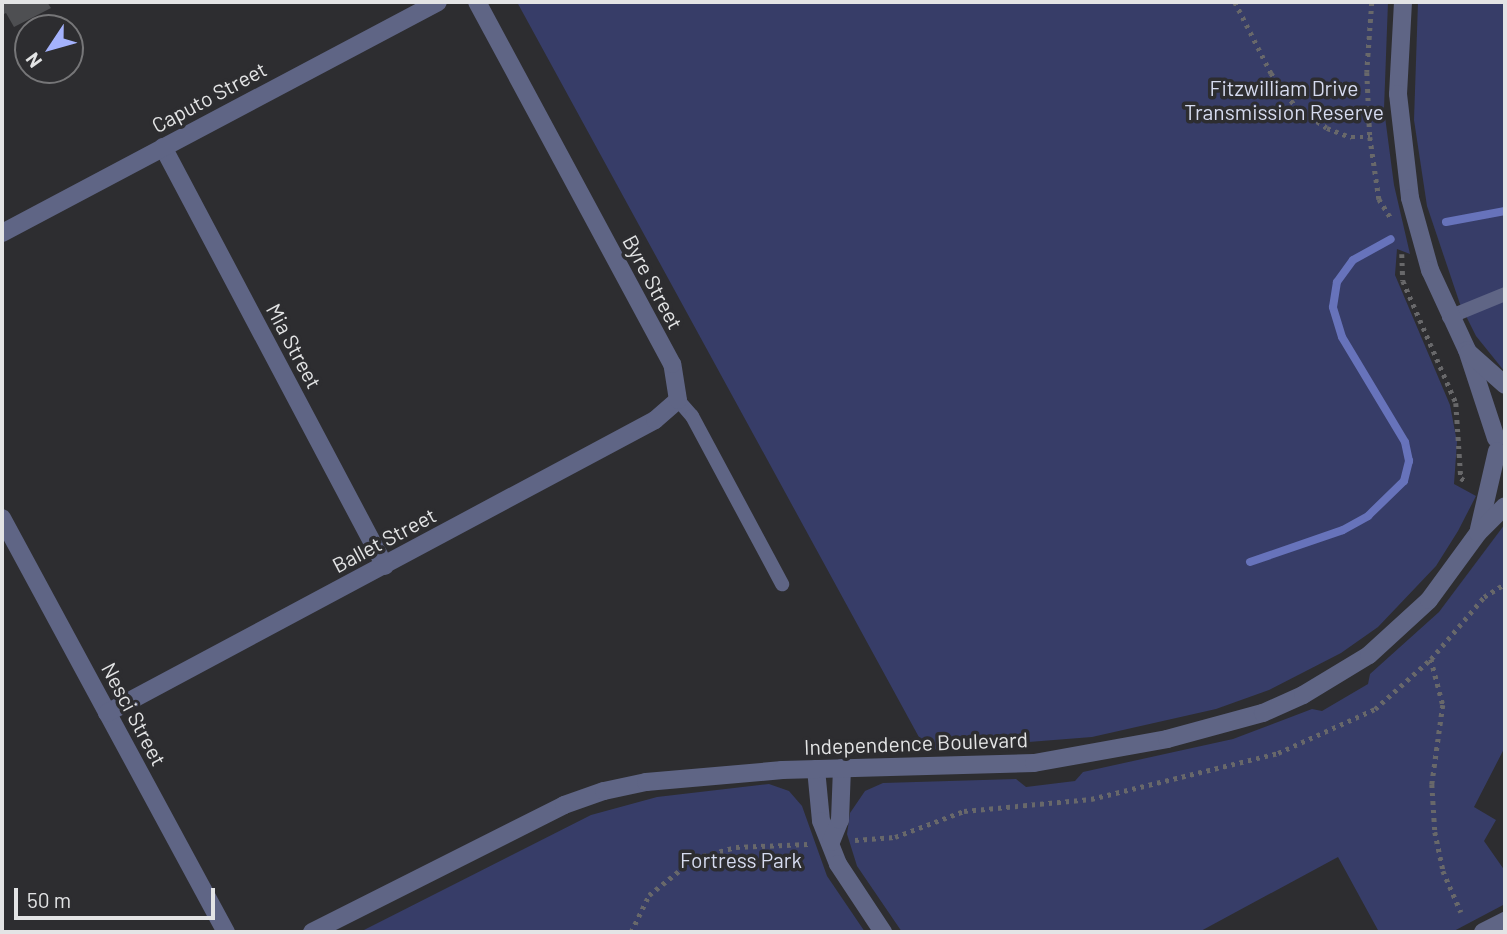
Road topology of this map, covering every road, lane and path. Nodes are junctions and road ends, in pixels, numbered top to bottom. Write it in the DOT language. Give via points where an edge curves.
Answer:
graph roads {
  1 [pos="438,2"];
  2 [pos="477,2"];
  3 [pos="1235,2"];
  4 [pos="1372,2"];
  5 [pos="1403,2"];
  6 [pos="1370,137"];
  7 [pos="163,147"];
  8 [pos="1379,199"];
  9 [pos="2,233"];
  10 [pos="1403,281"];
  11 [pos="1505,294"];
  12 [pos="1449,317"];
  13 [pos="1467,351"];
  14 [pos="1505,385"];
  15 [pos="678,400"];
  16 [pos="1505,418"];
  17 [pos="1496,445"];
  18 [pos="1505,468"];
  19 [pos="1489,494"];
  20 [pos="1505,506"];
  21 [pos="2,518"];
  22 [pos="1478,533"];
  23 [pos="385,566"];
  24 [pos="782,584"];
  25 [pos="1432,659"];
  26 [pos="107,713"];
  27 [pos="842,768"];
  28 [pos="816,769"];
  29 [pos="831,842"];
  30 [pos="1461,912"];
  31 [pos="1505,921"];
  32 [pos="226,932"];
  33 [pos="313,932"];
  34 [pos="883,932"];
  35 [pos="1483,932"];
  1 -- 7 [label="street, Caputo Street"];
  2 -- 15 [label="street, Byre Street" via="672,364"];
  3 -- 6 [label="path" via="1271,73 1296,107 1327,128"];
  4 -- 6 [label="path" via="1367,72"];
  5 -- 12 [label="street" via="1398,94 1410,198"];
  6 -- 8 [label="path"];
  7 -- 9 [label="street, Caputo Street"];
  7 -- 23 [label="street, Mia Street"];
  10 -- 19 [label="path" via="1456,403 1461,478"];
  11 -- 12 [label="lane"];
  12 -- 13 [label="street"];
  13 -- 14 [label="street"];
  13 -- 17 [label="street"];
  15 -- 23 [label="street, Ballet Street" via="655,421"];
  15 -- 24 [label="lane, Byre Street" via="692,416"];
  16 -- 17 [label="street, Independence Boulevard"];
  17 -- 18 [label="street"];
  17 -- 19 [label="street, Independence Boulevard"];
  19 -- 22 [label="street, Independence Boulevard"];
  20 -- 22 [label="street, Independence Boulevard"];
  21 -- 26 [label="street, Nesci Street"];
  22 -- 27 [label="street, Independence Boulevard" via="1429,600 1369,655 1303,695 1263,712 1034,763"];
  23 -- 26 [label="street, Ballet Street"];
  25 -- 30 [label="path" via="1443,705 1433,816 1444,871"];
  26 -- 32 [label="street, Nesci Street"];
  27 -- 28 [label="street, Independence Boulevard"];
  27 -- 29 [label="street" via="840,820"];
  28 -- 29 [label="street" via="821,821"];
  28 -- 33 [label="street, Independence Boulevard" via="646,782 604,791 564,805"];
  29 -- 34 [label="street" via="849,884"];
  31 -- 35 [label="street"];
}
